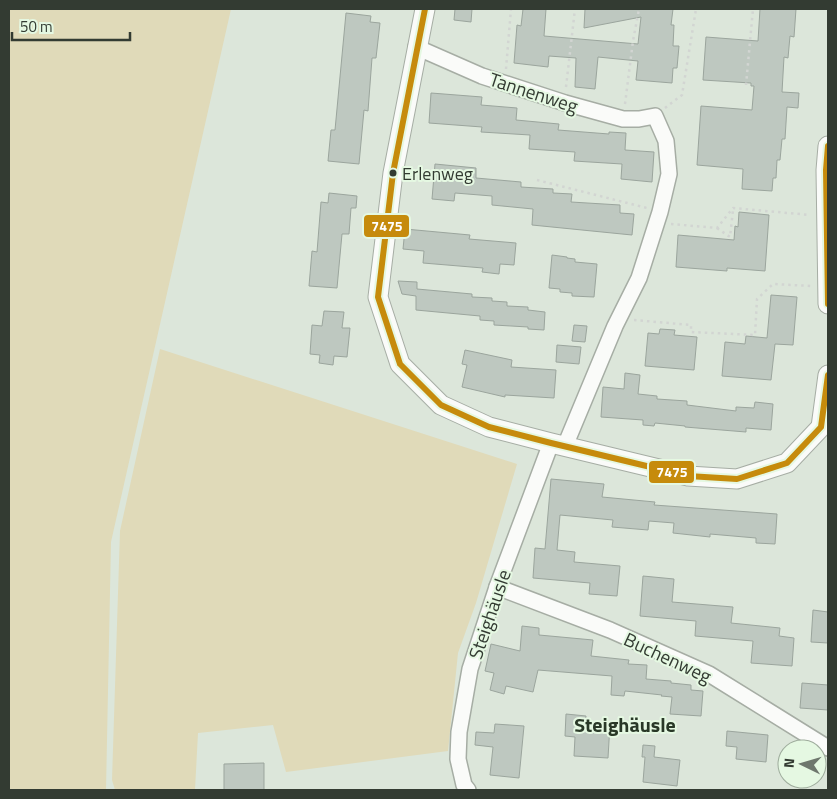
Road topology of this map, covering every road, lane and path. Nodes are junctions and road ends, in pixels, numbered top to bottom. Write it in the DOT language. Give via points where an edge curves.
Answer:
graph roads {
  1 [pos="425,9"];
  2 [pos="511,9"];
  3 [pos="575,9"];
  4 [pos="639,9"];
  5 [pos="696,9"];
  6 [pos="753,9"];
  7 [pos="416,48"];
  8 [pos="504,83"];
  9 [pos="746,85"];
  10 [pos="565,103"];
  11 [pos="655,116"];
  12 [pos="623,119"];
  13 [pos="828,146"];
  14 [pos="537,180"];
  15 [pos="733,208"];
  16 [pos="827,216"];
  17 [pos="658,217"];
  18 [pos="717,228"];
  19 [pos="828,287"];
  20 [pos="828,304"];
  21 [pos="619,318"];
  22 [pos="828,375"];
  23 [pos="558,444"];
  24 [pos="497,588"];
  25 [pos="828,748"];
  26 [pos="468,790"];
  1 -- 7 [label="street"];
  2 -- 8 [label="path"];
  3 -- 10 [label="path"];
  4 -- 12 [label="path"];
  5 -- 11 [label="path" via="682,95"];
  6 -- 9 [label="path"];
  7 -- 8 [label="street, Tannenweg"];
  7 -- 23 [label="street" via="393,173 378,297 400,364 441,405 489,427"];
  8 -- 10 [label="street, Tannenweg"];
  10 -- 12 [label="street, Tannenweg"];
  11 -- 12 [label="street, Tannenweg"];
  11 -- 17 [label="street, Steighäusle" via="666,141 670,174"];
  13 -- 16 [label="street"];
  14 -- 17 [label="path"];
  15 -- 16 [label="path"];
  15 -- 18 [label="path"];
  15 -- 18 [label="path" via="730,237"];
  16 -- 19 [label="street"];
  17 -- 18 [label="path"];
  17 -- 21 [label="street, Steighäusle" via="639,278"];
  19 -- 20 [label="street"];
  19 -- 21 [label="path" via="773,284 757,299 755,335 691,332 691,325"];
  21 -- 23 [label="street, Steighäusle"];
  22 -- 23 [label="street" via="821,427 788,463 737,479 688,476"];
  23 -- 24 [label="street, Steighäusle"];
  24 -- 25 [label="street, Buchenweg" via="610,630 709,674"];
  24 -- 26 [label="street, Steighäusle" via="470,669 459,732 458,759"];
}
